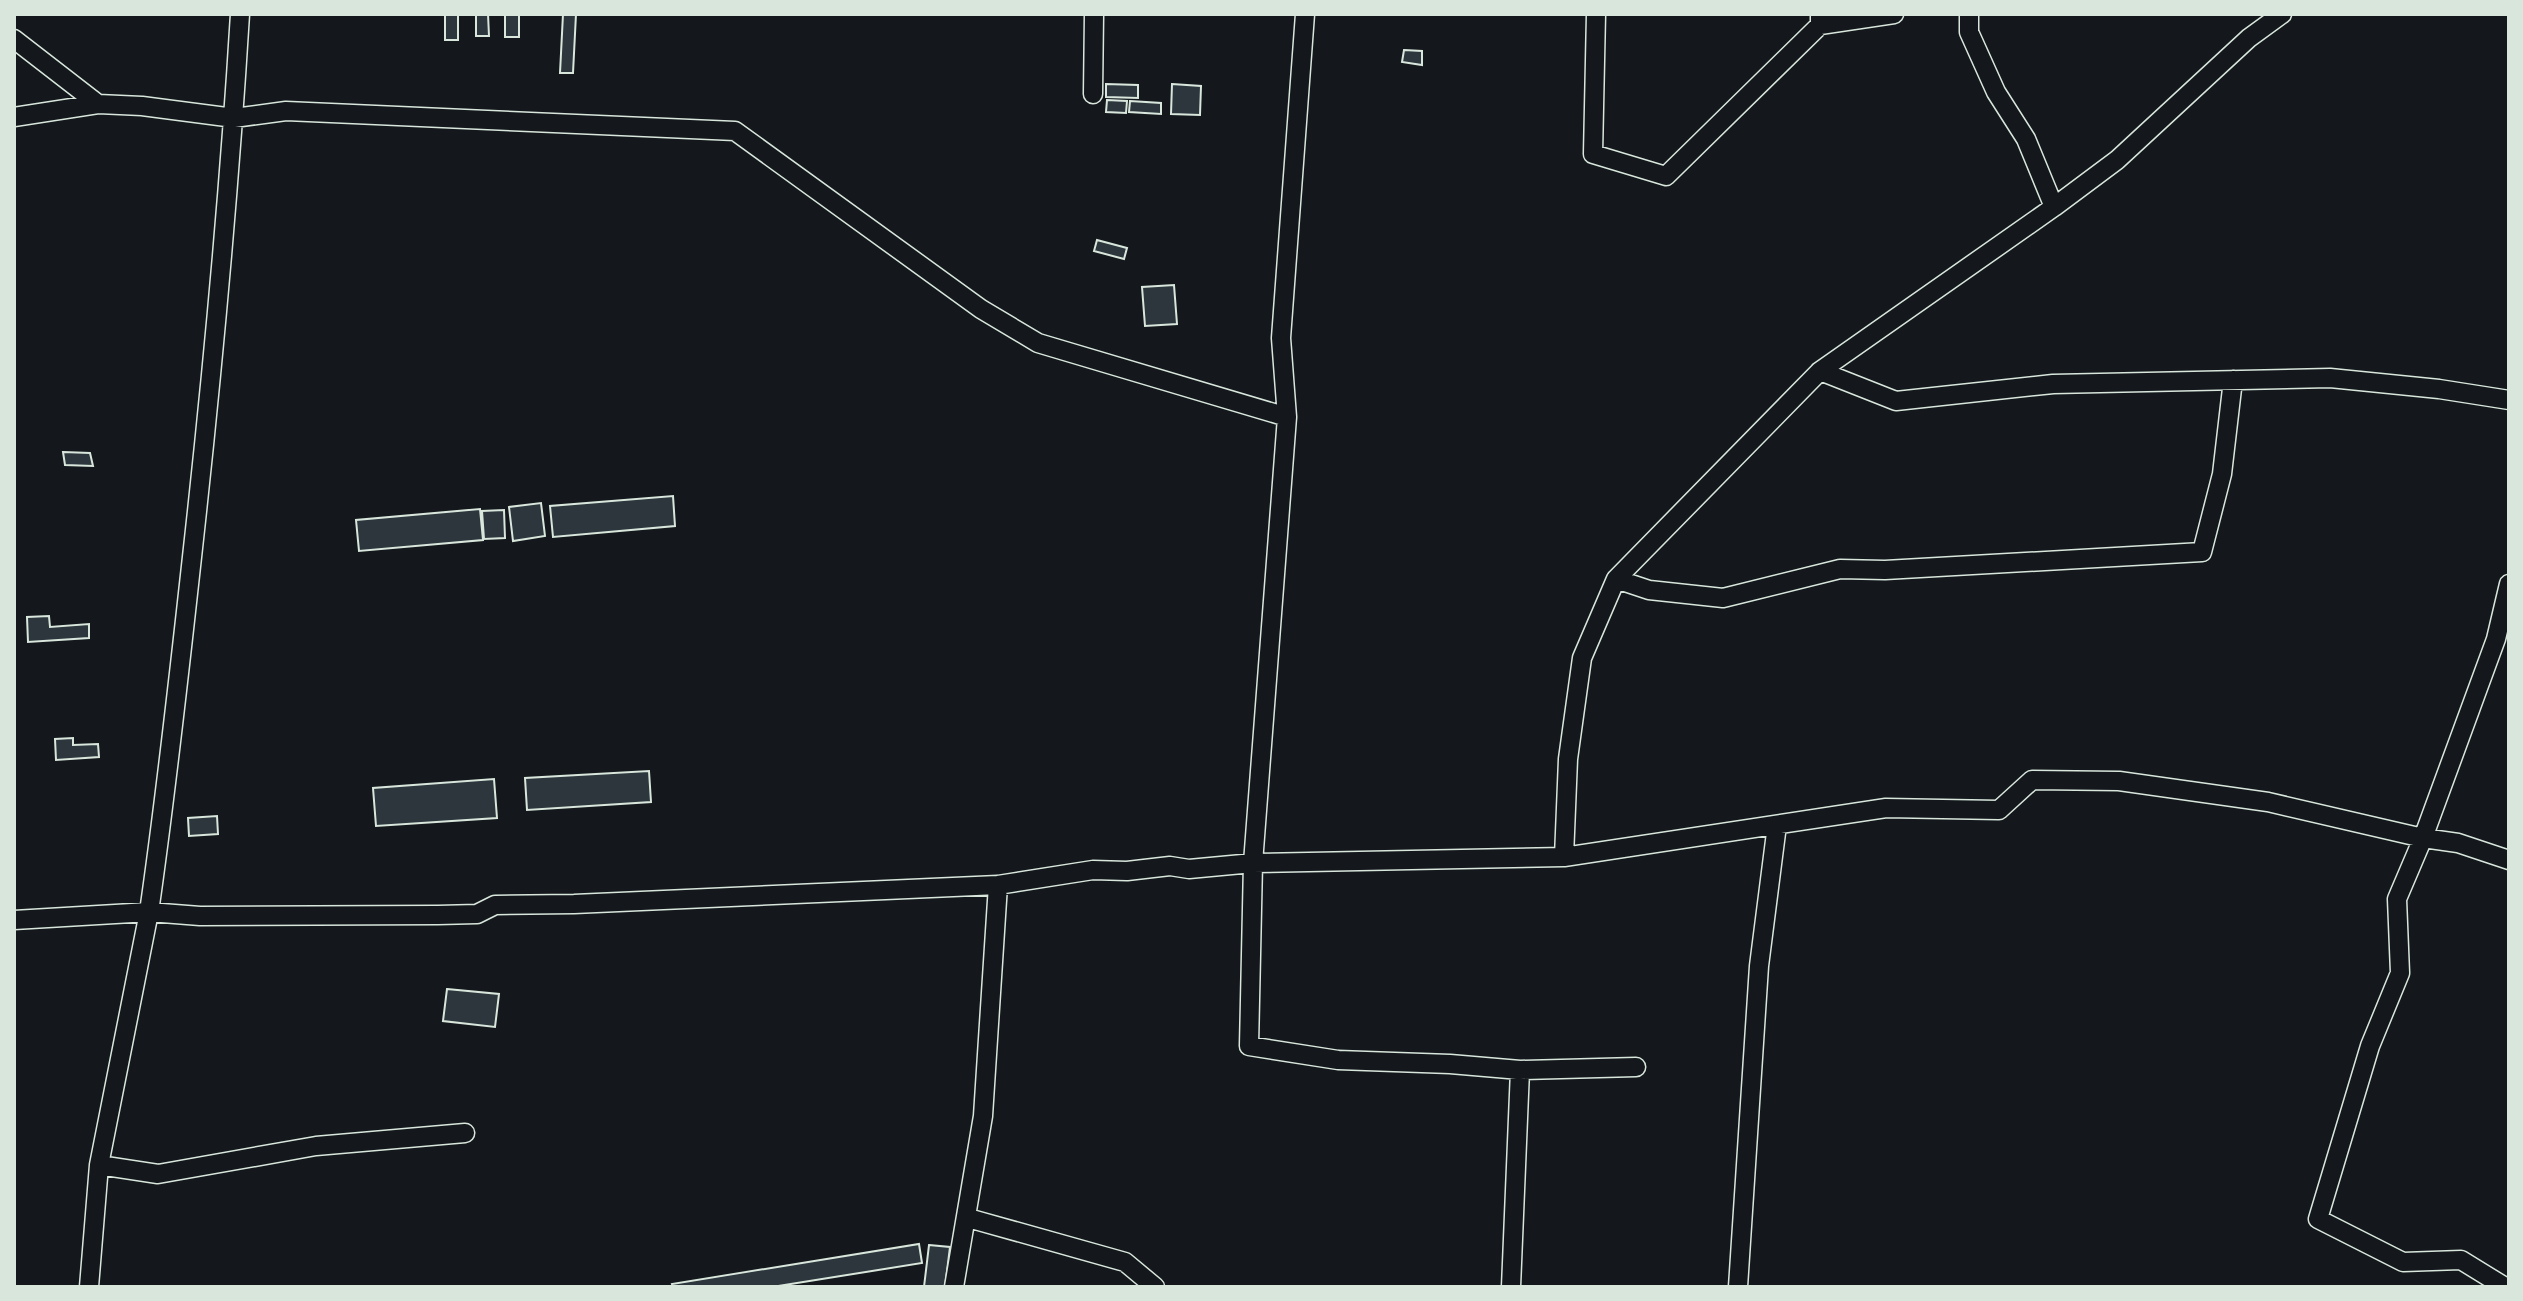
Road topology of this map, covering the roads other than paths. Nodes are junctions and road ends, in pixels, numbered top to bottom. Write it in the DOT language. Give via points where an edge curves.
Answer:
graph roads {
  1 [pos="240,14"];
  2 [pos="1094,14"];
  3 [pos="1305,14"];
  4 [pos="1596,14"];
  5 [pos="1894,14"];
  6 [pos="1969,14"];
  7 [pos="2282,14"];
  8 [pos="1820,19"];
  9 [pos="14,39"];
  10 [pos="1093,94"];
  11 [pos="98,104"];
  12 [pos="14,117"];
  13 [pos="234,118"];
  14 [pos="2054,207"];
  15 [pos="1820,371"];
  16 [pos="2233,380"];
  17 [pos="2509,400"];
  18 [pos="1287,417"];
  19 [pos="1616,579"];
  20 [pos="2509,584"];
  21 [pos="1777,825"];
  22 [pos="2423,838"];
  23 [pos="1564,857"];
  24 [pos="2509,860"];
  25 [pos="1253,863"];
  26 [pos="998,885"];
  27 [pos="149,912"];
  28 [pos="14,920"];
  29 [pos="1636,1067"];
  30 [pos="1520,1070"];
  31 [pos="465,1133"];
  32 [pos="99,1165"];
  33 [pos="968,1218"];
  34 [pos="89,1287"];
  35 [pos="954,1287"];
  36 [pos="1155,1287"];
  37 [pos="1511,1287"];
  38 [pos="1738,1287"];
  39 [pos="2505,1287"];
  1 -- 13 [label="street"];
  2 -- 10 [label="street"];
  3 -- 18 [label="street" via="1281,338"];
  4 -- 8 [label="street" via="1593,154 1666,176"];
  5 -- 8 [label="street"];
  6 -- 14 [label="street" via="1969,32 1996,92 2026,139"];
  7 -- 14 [label="street" via="2117,160"];
  9 -- 11 [label="street"];
  11 -- 12 [label="street"];
  11 -- 13 [label="street"];
  13 -- 18 [label="street" via="286,111 735,131 981,309 1038,343"];
  13 -- 27 [label="street" via="204,444"];
  14 -- 15 [label="street"];
  15 -- 16 [label="street" via="1896,401 2053,384"];
  15 -- 19 [label="street"];
  16 -- 17 [label="street" via="2330,378"];
  16 -- 19 [label="street" via="2222,474 2202,552 1840,569 1723,598 1649,590"];
  18 -- 25 [label="street"];
  19 -- 23 [label="street" via="1582,658 1568,759"];
  20 -- 22 [label="street" via="2496,639"];
  21 -- 22 [label="street" via="1886,808 1999,810 2032,780 2119,781 2268,802"];
  21 -- 23 [label="street"];
  21 -- 38 [label="street" via="1759,966"];
  22 -- 24 [label="street"];
  22 -- 39 [label="street" via="2397,899 2400,973 2370,1046 2318,1219 2403,1262 2461,1260"];
  23 -- 25 [label="street"];
  25 -- 26 [label="street" via="1093,870"];
  25 -- 30 [label="street" via="1249,1046 1338,1060"];
  26 -- 27 [label="street" via="495,905 477,914 451,915"];
  26 -- 33 [label="street" via="983,1116"];
  27 -- 28 [label="street"];
  27 -- 32 [label="street"];
  29 -- 30 [label="street"];
  30 -- 37 [label="street"];
  31 -- 32 [label="street" via="316,1146 158,1174"];
  32 -- 34 [label="street"];
  33 -- 35 [label="street"];
  33 -- 36 [label="street" via="1125,1262"];
}
